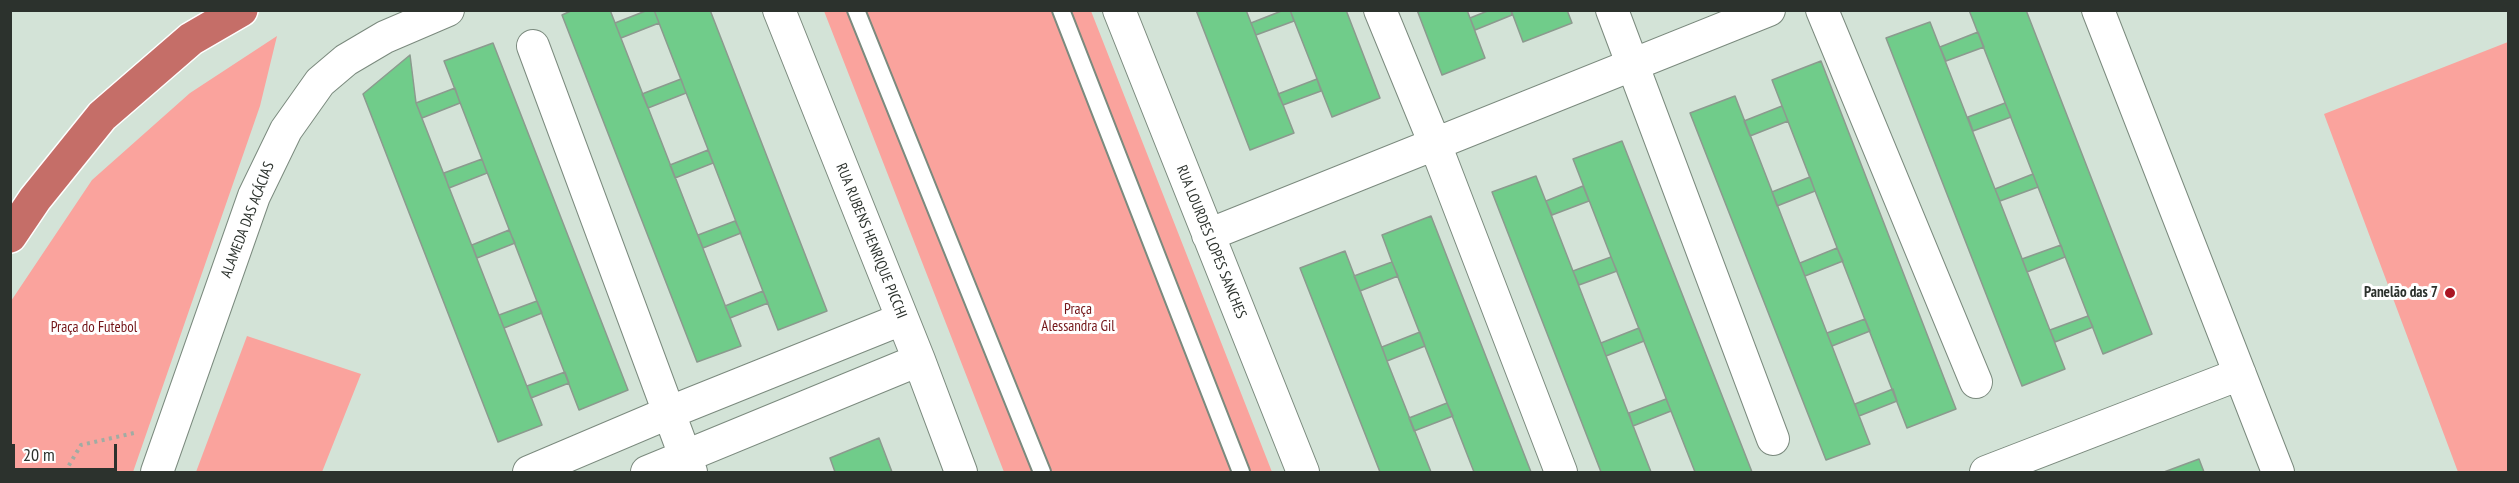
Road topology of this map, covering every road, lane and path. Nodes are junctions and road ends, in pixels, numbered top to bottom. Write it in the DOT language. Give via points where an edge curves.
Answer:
graph roads {
  1 [pos="241,10"];
  2 [pos="448,10"];
  3 [pos="779,10"];
  4 [pos="856,10"];
  5 [pos="1061,10"];
  6 [pos="1119,10"];
  7 [pos="1380,10"];
  8 [pos="1612,10"];
  9 [pos="1769,10"];
  10 [pos="1822,10"];
  11 [pos="2098,10"];
  12 [pos="533,46"];
  13 [pos="1634,65"];
  14 [pos="1436,144"];
  15 [pos="1208,235"];
  16 [pos="10,236"];
  17 [pos="902,319"];
  18 [pos="919,360"];
  19 [pos="2240,374"];
  20 [pos="1976,382"];
  21 [pos="668,413"];
  22 [pos="173,424"];
  23 [pos="1773,439"];
  24 [pos="688,465"];
  25 [pos="65,472"];
  26 [pos="157,472"];
  27 [pos="529,472"];
  28 [pos="646,472"];
  29 [pos="961,472"];
  30 [pos="1042,472"];
  31 [pos="1241,472"];
  32 [pos="1303,472"];
  33 [pos="1561,472"];
  34 [pos="1986,472"];
  35 [pos="2278,472"];
  1 -- 16 [label="highway" via="191,39 102,116"];
  2 -- 22 [label="street, ALAMEDA DAS ACÁCIAS" via="385,37 346,60 320,82 286,130 254,196"];
  3 -- 17 [label="street, RUA RUBENS HENRIQUE PICCHI"];
  4 -- 30 [label="lane"];
  5 -- 31 [label="lane"];
  6 -- 15 [label="street, RUA LOURDES LOPES SANCHES"];
  7 -- 14 [label="street"];
  8 -- 13 [label="street"];
  9 -- 13 [label="street"];
  10 -- 20 [label="street"];
  11 -- 19 [label="street"];
  12 -- 21 [label="street"];
  13 -- 14 [label="street"];
  13 -- 23 [label="street"];
  14 -- 15 [label="street"];
  14 -- 33 [label="street"];
  15 -- 32 [label="street, RUA LOURDES LOPES SANCHES"];
  17 -- 18 [label="street, RUA RUBENS HENRIQUE PICCHI"];
  17 -- 21 [label="street"];
  18 -- 24 [label="street"];
  18 -- 29 [label="street, RUA RUBENS HENRIQUE PICCHI"];
  19 -- 34 [label="street"];
  19 -- 35 [label="street"];
  21 -- 24 [label="street"];
  21 -- 27 [label="street"];
  22 -- 25 [label="path" via="81,445"];
  22 -- 26 [label="street, ALAMEDA DAS ACÁCIAS"];
  24 -- 28 [label="street"];
}
